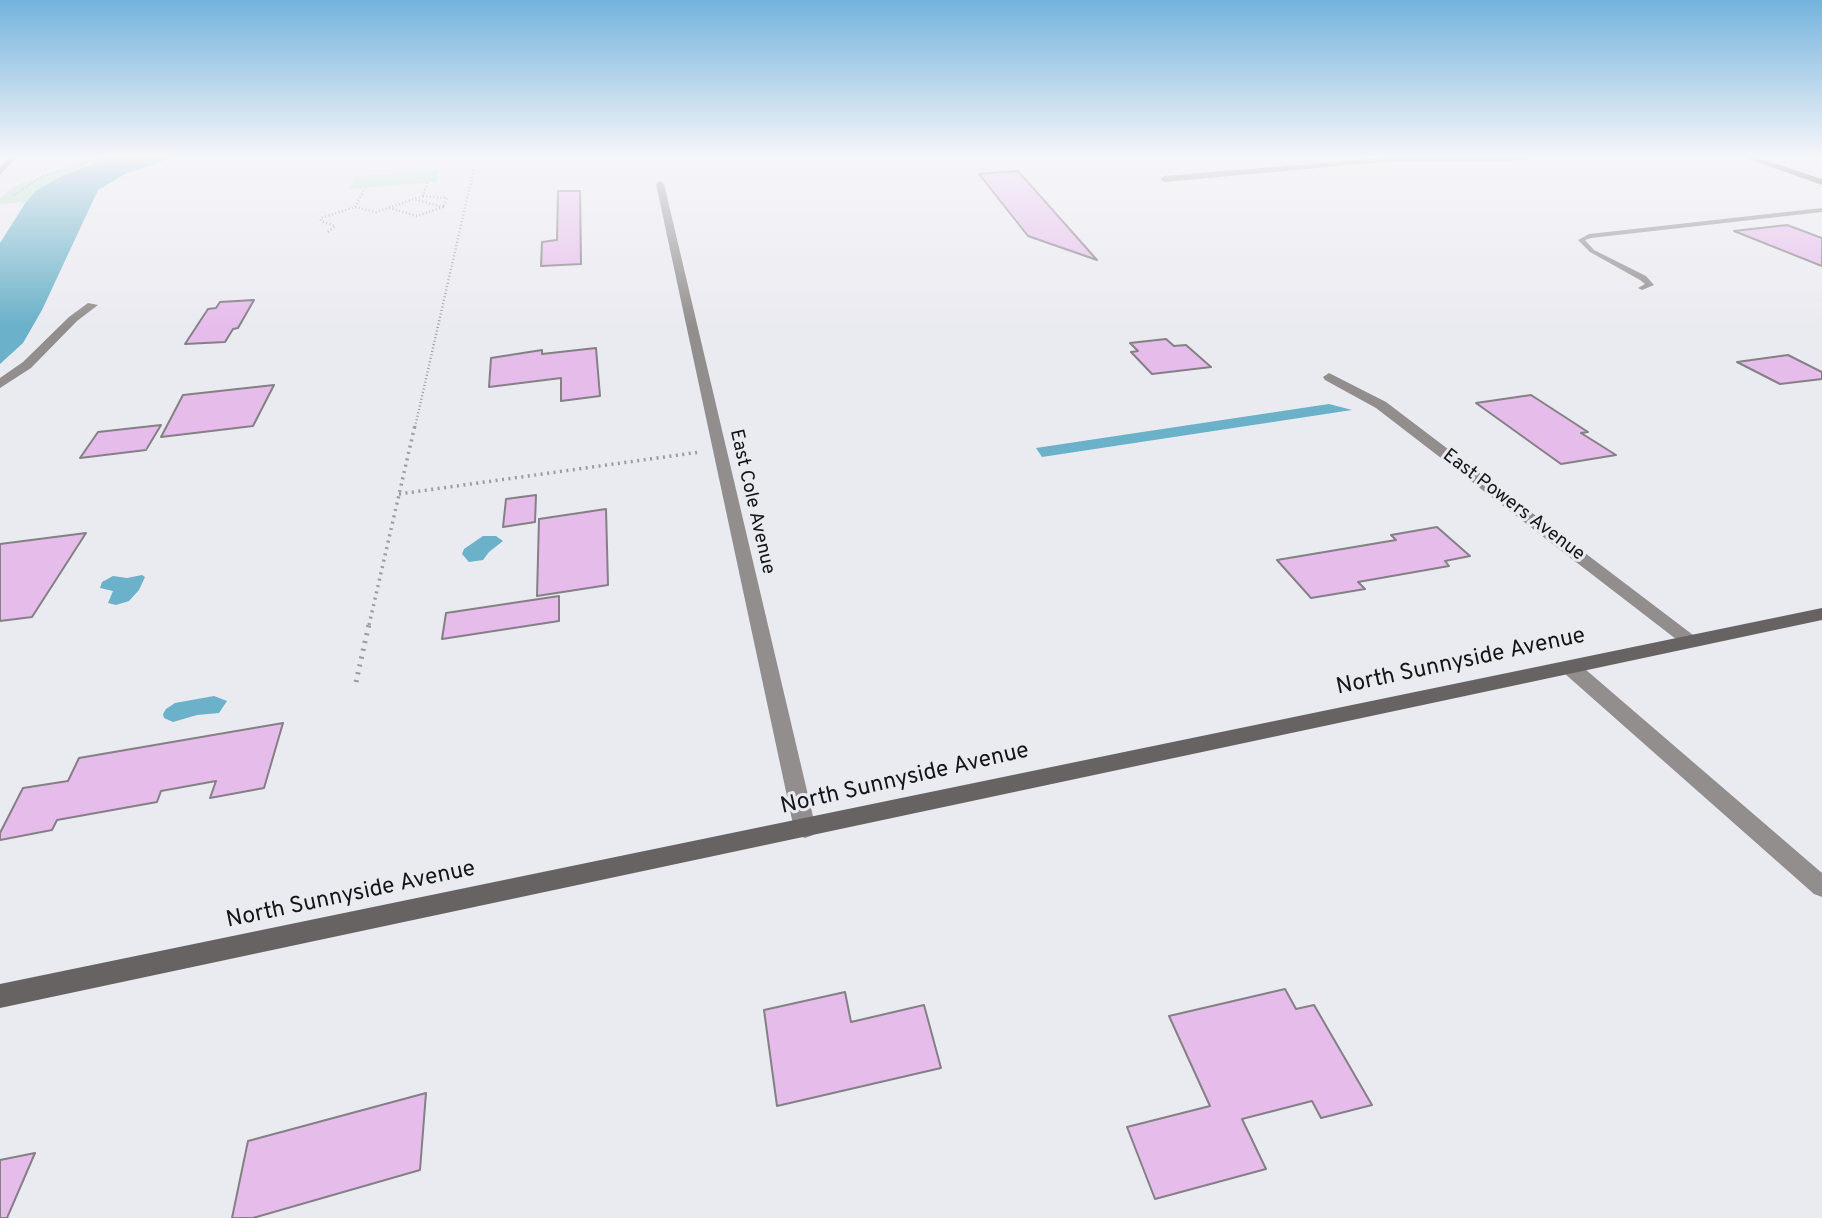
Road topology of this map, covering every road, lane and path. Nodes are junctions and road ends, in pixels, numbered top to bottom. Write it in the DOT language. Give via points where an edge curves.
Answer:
graph roads {
  1 [pos="338,213"];
  2 [pos="406,213"];
  3 [pos="426,213"];
  4 [pos="464,213"];
  5 [pos="667,213"];
  6 [pos="1805,213"];
  7 [pos="328,232"];
  8 [pos="1642,288"];
  9 [pos="92,305"];
  10 [pos="1329,377"];
  11 [pos="0,384"];
  12 [pos="720,449"];
  13 [pos="399,494"];
  14 [pos="1822,614"];
  15 [pos="1691,642"];
  16 [pos="1571,668"];
  17 [pos="356,682"];
  18 [pos="805,829"];
  19 [pos="1822,887"];
  20 [pos="0,996"];
  1 -- 7 [label="path" via="320,219 335,226"];
  2 -- 3 [label="path"];
  4 -- 13 [label="path"];
  5 -- 12 [label="street, East Cole Avenue"];
  6 -- 8 [label="lane" via="1581,240 1650,285"];
  9 -- 11 [label="street"];
  10 -- 15 [label="street, East Powers Avenue" via="1381,405"];
  12 -- 13 [label="path"];
  12 -- 18 [label="street, East Cole Avenue"];
  13 -- 17 [label="path"];
  14 -- 15 [label="main road, North Sunnyside Avenue"];
  15 -- 16 [label="main road, North Sunnyside Avenue"];
  16 -- 18 [label="main road, North Sunnyside Avenue"];
  16 -- 19 [label="street"];
  18 -- 20 [label="main road, North Sunnyside Avenue"];
}
